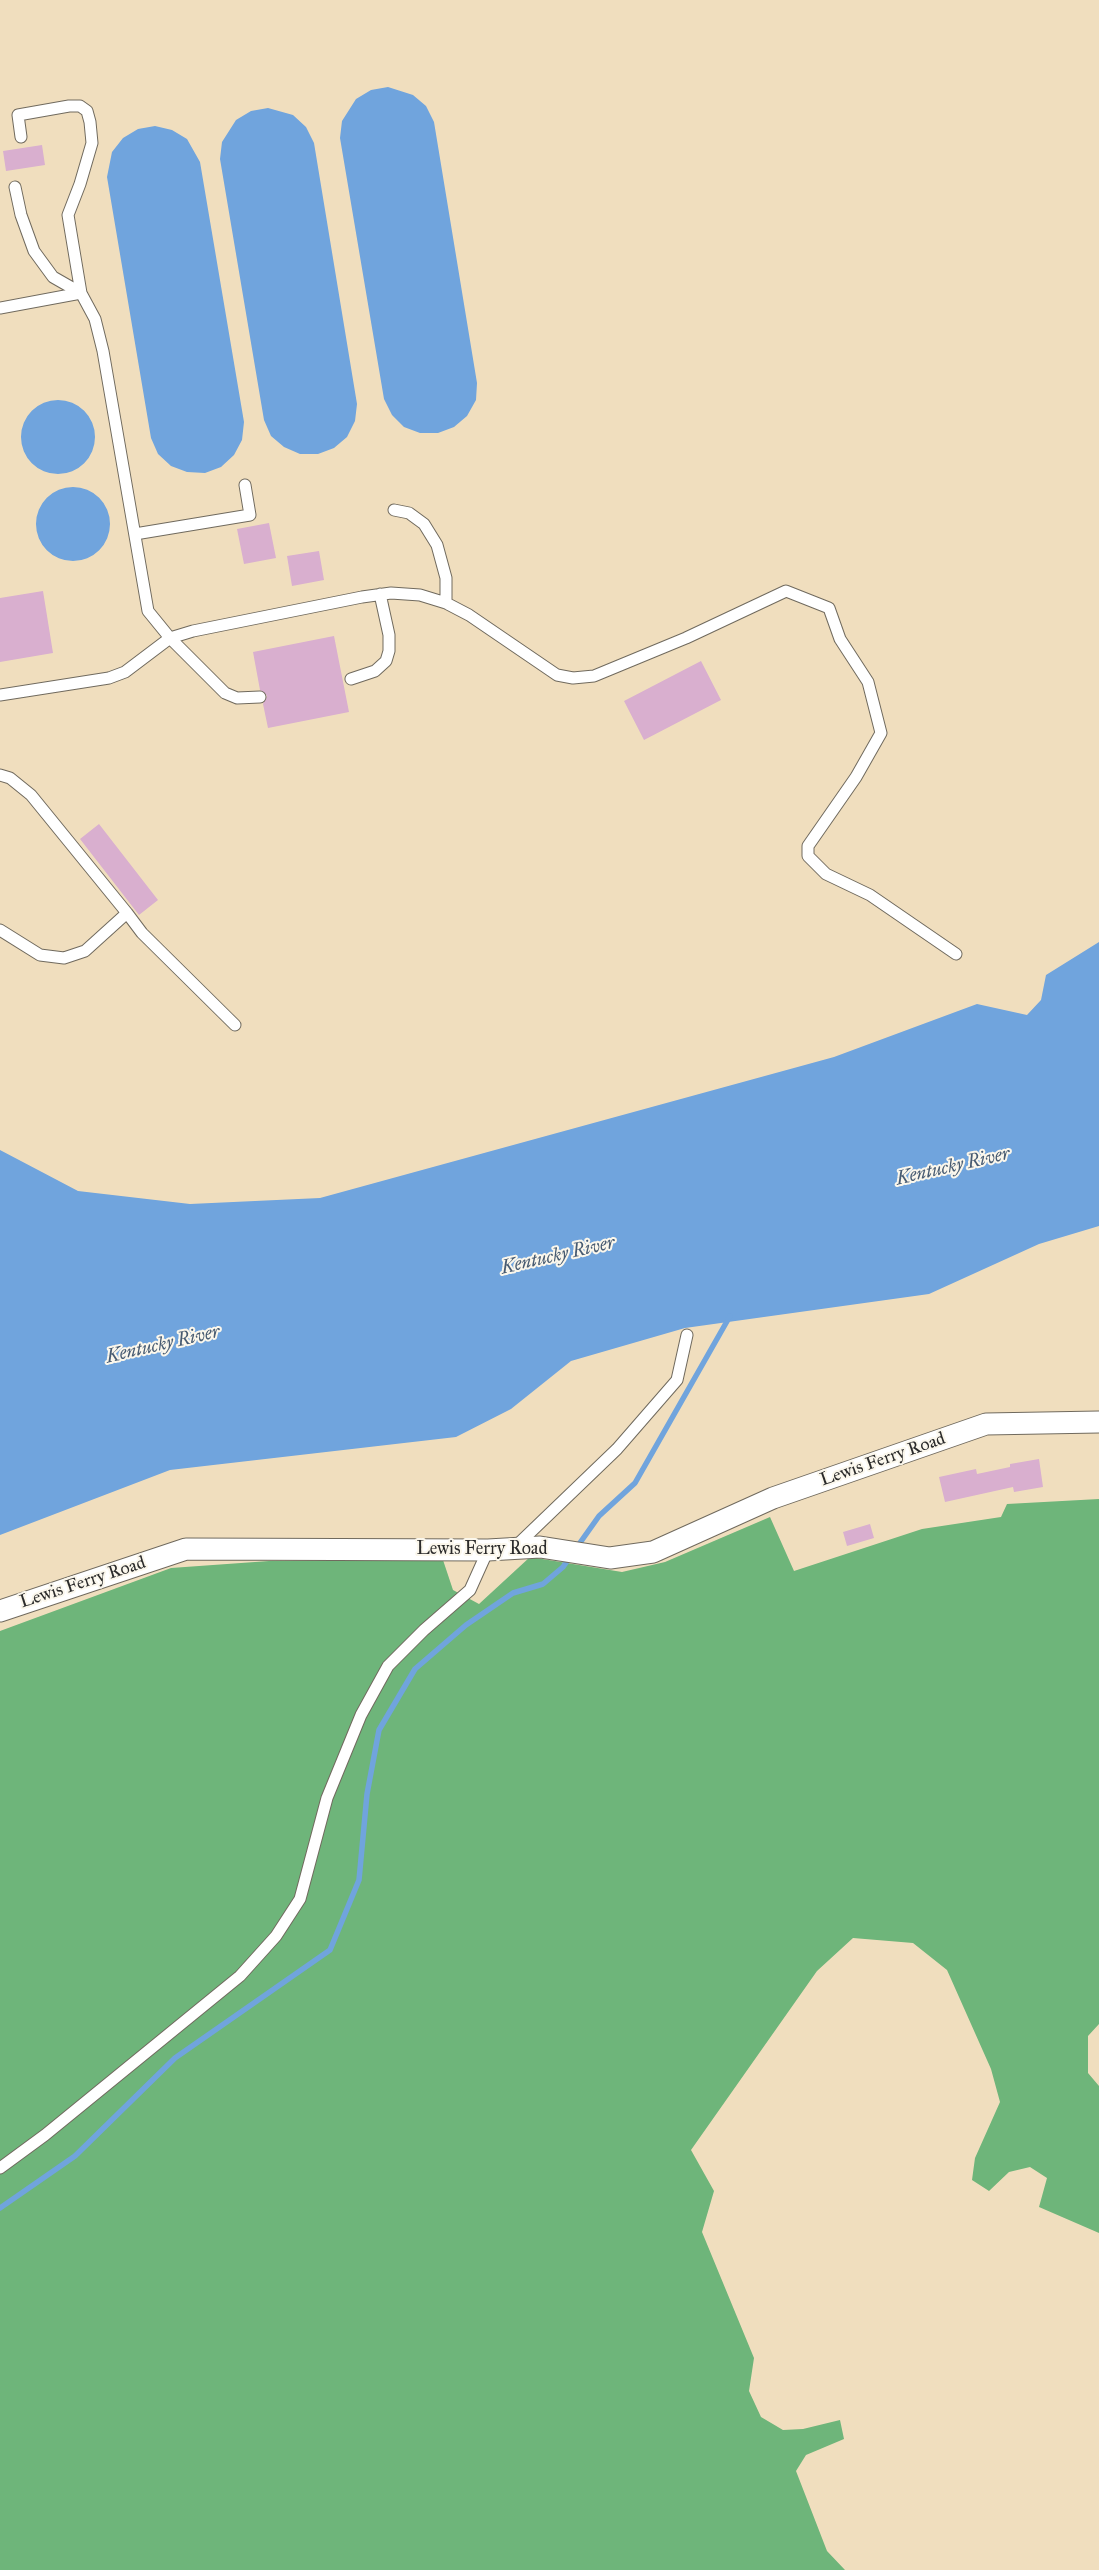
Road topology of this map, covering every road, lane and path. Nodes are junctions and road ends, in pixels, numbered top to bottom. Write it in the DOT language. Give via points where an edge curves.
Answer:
graph roads {
  1 [pos="21,137"];
  2 [pos="15,187"];
  3 [pos="81,293"];
  4 [pos="0,308"];
  5 [pos="245,485"];
  6 [pos="394,510"];
  7 [pos="135,534"];
  8 [pos="380,594"];
  9 [pos="446,603"];
  10 [pos="170,638"];
  11 [pos="351,679"];
  12 [pos="0,695"];
  13 [pos="260,697"];
  14 [pos="0,776"];
  15 [pos="127,913"];
  16 [pos="0,930"];
  17 [pos="956,954"];
  18 [pos="235,1025"];
  19 [pos="687,1336"];
  20 [pos="1099,1422"];
  21 [pos="513,1549"];
  22 [pos="488,1550"];
  23 [pos="0,1611"];
  24 [pos="0,2168"];
  1 -- 3 [label="lane" via="18,115 69,106 80,106 87,111 92,143 68,215"];
  2 -- 3 [label="lane" via="34,251 54,278"];
  3 -- 4 [label="lane"];
  3 -- 7 [label="lane" via="95,319 103,351"];
  5 -- 7 [label="lane" via="250,515"];
  6 -- 9 [label="lane" via="409,513 424,524 437,546 446,578"];
  7 -- 10 [label="lane" via="148,611"];
  8 -- 9 [label="lane" via="420,595"];
  8 -- 10 [label="lane"];
  8 -- 11 [label="lane" via="390,651 386,661 375,671"];
  9 -- 17 [label="lane" via="557,675 573,678 594,676 786,591 829,608 840,639 868,682 881,733 856,777 808,846 808,856 826,874 870,895"];
  10 -- 12 [label="lane" via="132,668 109,678"];
  10 -- 13 [label="lane" via="225,693 237,698"];
  14 -- 15 [label="lane" via="10,778 31,795"];
  15 -- 16 [label="lane" via="85,951 64,958 40,955"];
  15 -- 18 [label="lane" via="142,933"];
  19 -- 21 [label="lane" via="678,1380 616,1449"];
  20 -- 21 [label="street, Lewis Ferry Road" via="986,1424 773,1498 653,1552 610,1558 540,1547"];
  21 -- 22 [label="street, Lewis Ferry Road"];
  22 -- 23 [label="street, Lewis Ferry Road" via="186,1549"];
  22 -- 24 [label="lane" via="470,1590 388,1666 360,1715 327,1798 300,1899 276,1936 240,1976"];
}
